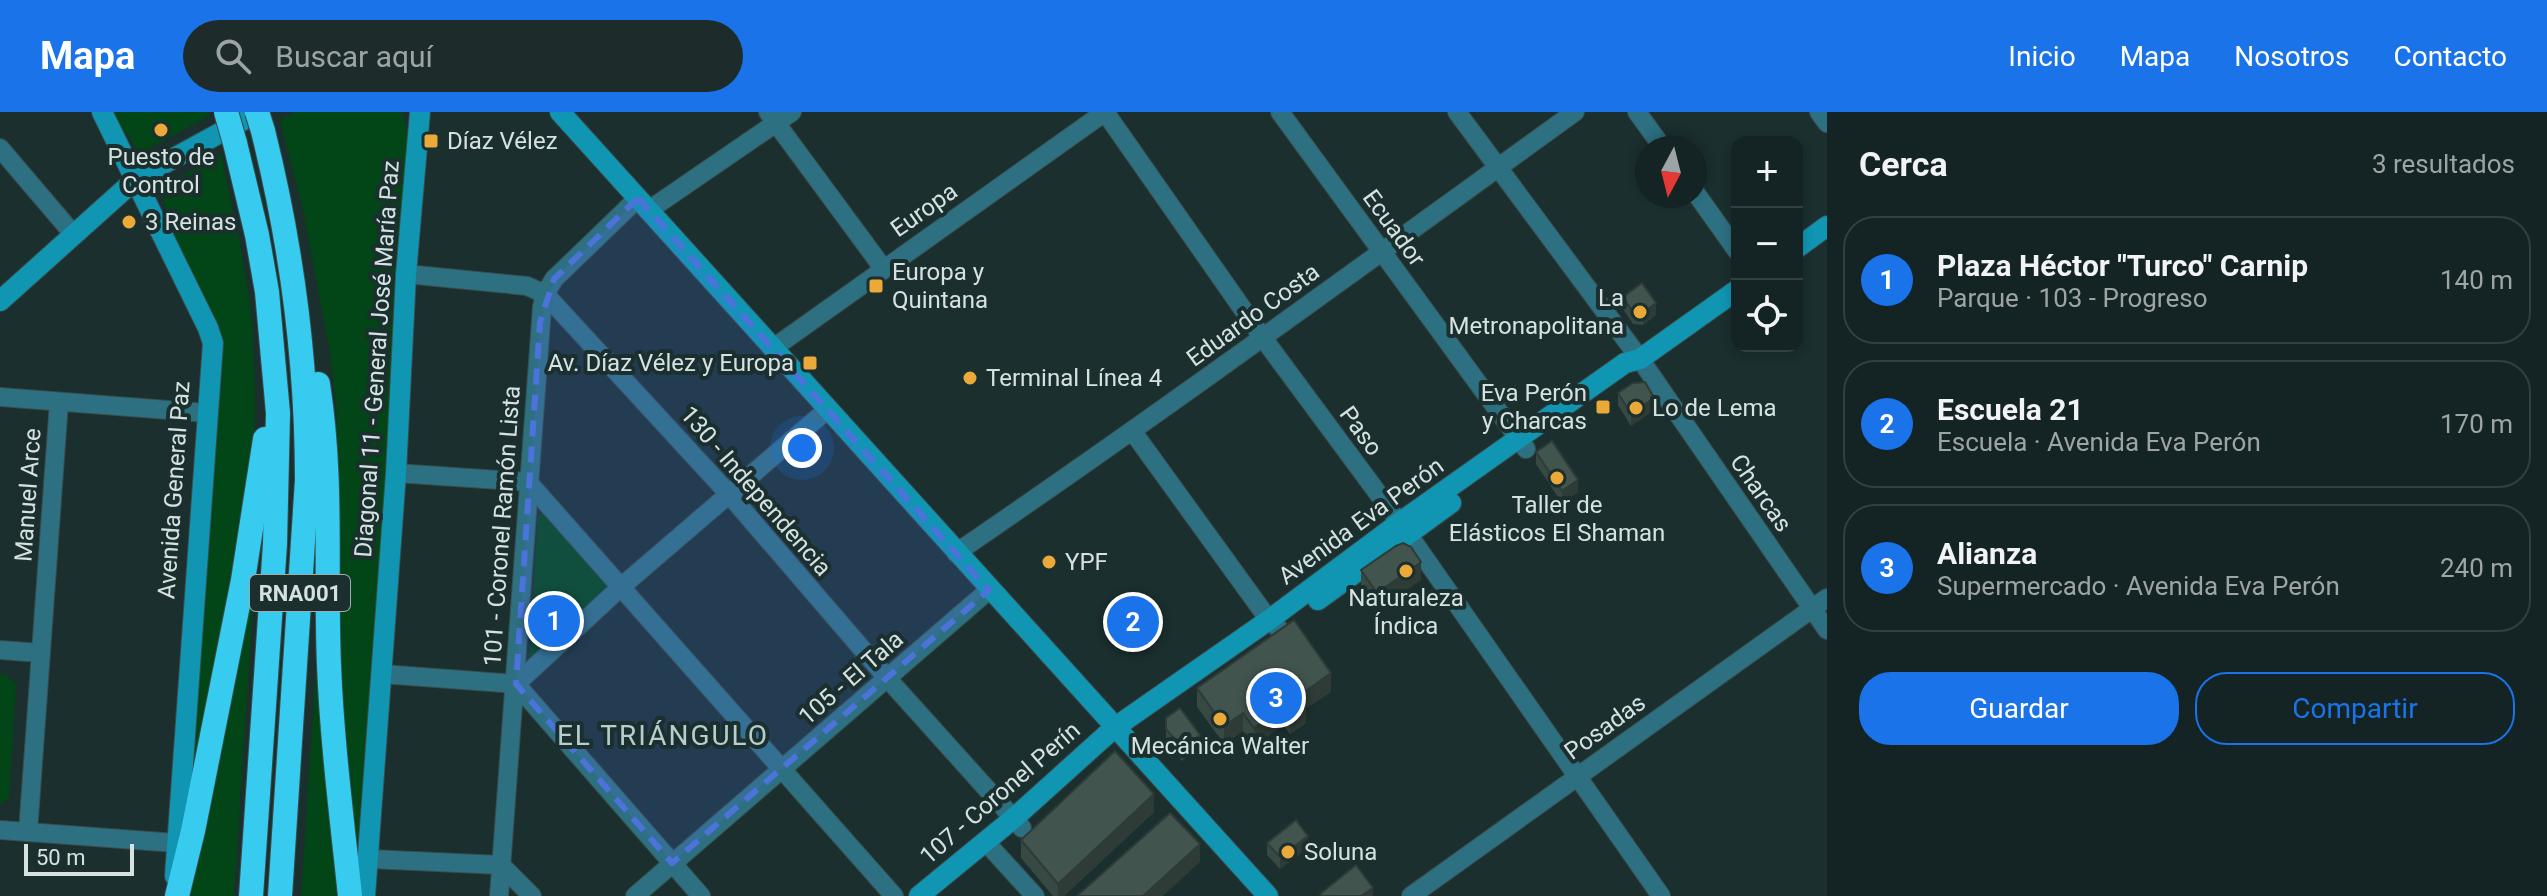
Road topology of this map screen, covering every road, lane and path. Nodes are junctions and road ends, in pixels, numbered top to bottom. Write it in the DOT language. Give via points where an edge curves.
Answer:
graph roads {
  1 [pos="102,112"];
  2 [pos="226,112"];
  3 [pos="560,112"];
  4 [pos="792,112"];
  5 [pos="1105,112"];
  6 [pos="1280,112"];
  7 [pos="1457,112"];
  8 [pos="1575,112"];
  9 [pos="1637,112"];
  10 [pos="1819,112"];
  11 [pos="418,117"];
  12 [pos="772,117"];
  13 [pos="259,118"];
  14 [pos="1827,123"];
  15 [pos="1654,136"];
  16 [pos="0,148"];
  17 [pos="1498,168"];
  18 [pos="136,179"];
  19 [pos="644,204"];
  20 [pos="1706,208"];
  21 [pos="1827,226"];
  22 [pos="74,235"];
  23 [pos="1731,243"];
  24 [pos="1803,244"];
  25 [pos="1381,250"];
  26 [pos="883,268"];
  27 [pos="406,274"];
  28 [pos="296,289"];
  29 [pos="267,292"];
  30 [pos="545,294"];
  31 [pos="1731,294"];
  32 [pos="0,301"];
  33 [pos="1263,338"];
  34 [pos="772,349"];
  35 [pos="1640,359"];
  36 [pos="0,397"];
  37 [pos="59,402"];
  38 [pos="828,409"];
  39 [pos="207,413"];
  40 [pos="1133,432"];
  41 [pos="1522,444"];
  42 [pos="396,473"];
  43 [pos="528,482"];
  44 [pos="728,493"];
  45 [pos="1404,529"];
  46 [pos="956,553"];
  47 [pos="621,587"];
  48 [pos="989,590"];
  49 [pos="1819,603"];
  50 [pos="1274,624"];
  51 [pos="1827,630"];
  52 [pos="0,650"];
  53 [pos="41,653"];
  54 [pos="382,674"];
  55 [pos="888,679"];
  56 [pos="516,684"];
  57 [pos="1118,733"];
  58 [pos="783,768"];
  59 [pos="1577,776"];
  60 [pos="1018,823"];
  61 [pos="0,830"];
  62 [pos="28,832"];
  63 [pos="176,843"];
  64 [pos="993,850"];
  65 [pos="346,853"];
  66 [pos="370,859"];
  67 [pos="672,863"];
  68 [pos="501,865"];
  69 [pos="176,896"];
  70 [pos="251,896"];
  71 [pos="280,896"];
  72 [pos="350,896"];
  73 [pos="365,896"];
  74 [pos="499,896"];
  75 [pos="532,896"];
  76 [pos="635,896"];
  77 [pos="701,896"];
  78 [pos="894,896"];
  79 [pos="919,896"];
  80 [pos="941,896"];
  81 [pos="1035,896"];
  82 [pos="1268,896"];
  83 [pos="1411,896"];
  84 [pos="1661,896"];
  1 -- 18 [label="street, Avenida General Paz"];
  2 -- 29 [label="highway, RNA001, bridge"];
  3 -- 19 [label="street"];
  4 -- 12 [label="street"];
  5 -- 26 [label="street, Europa"];
  5 -- 33 [label="street, Paso"];
  6 -- 25 [label="street, Ecuador"];
  7 -- 17 [label="street, Charcas"];
  8 -- 17 [label="street, Eduardo Costa"];
  9 -- 15 [label="street"];
  10 -- 14 [label="street"];
  11 -- 27 [label="street, Diagonal 11 - General José María Paz"];
  12 -- 19 [label="street"];
  12 -- 26 [label="street"];
  13 -- 18 [label="street"];
  13 -- 28 [label="highway, RNA001"];
  16 -- 22 [label="street"];
  17 -- 25 [label="street, Eduardo Costa"];
  17 -- 35 [label="street, Charcas"];
  18 -- 22 [label="street"];
  18 -- 39 [label="street, Avenida General Paz" via="211,336"];
  19 -- 30 [label="street" via="554,279"];
  19 -- 34 [label="street"];
  20 -- 23 [label="street"];
  21 -- 24 [label="street"];
  22 -- 32 [label="street"];
  25 -- 33 [label="street, Eduardo Costa"];
  25 -- 41 [label="street, Ecuador"];
  26 -- 34 [label="street, Europa"];
  27 -- 30 [label="street" via="527,286"];
  27 -- 42 [label="street, Diagonal 11 - General José María Paz"];
  28 -- 65 [label="highway" via="326,430 328,662"];
  28 -- 71 [label="highway, RNA001" via="307,480"];
  29 -- 69 [label="highway" via="261,477"];
  29 -- 70 [label="highway, RNA001" via="278,480"];
  30 -- 43 [label="street, 101 - Coronel Ramón Lista"];
  30 -- 44 [label="street, 130 - Independencia"];
  31 -- 35 [label="street, Avenida Eva Perón"];
  33 -- 40 [label="street, Eduardo Costa"];
  33 -- 45 [label="street, Paso"];
  34 -- 38 [label="street"];
  35 -- 41 [label="street, Avenida Eva Perón" via="1630,373"];
  35 -- 49 [label="street, Charcas"];
  36 -- 37 [label="street"];
  37 -- 39 [label="street"];
  37 -- 53 [label="street, Manuel Arce"];
  38 -- 44 [label="street"];
  38 -- 46 [label="street"];
  39 -- 63 [label="street, Avenida General Paz"];
  40 -- 46 [label="street, Eduardo Costa"];
  40 -- 50 [label="street"];
  41 -- 45 [label="street, Avenida Eva Perón"];
  42 -- 43 [label="street"];
  42 -- 54 [label="street, Diagonal 11 - General José María Paz"];
  43 -- 47 [label="street"];
  43 -- 56 [label="street, 101 - Coronel Ramón Lista"];
  44 -- 47 [label="street"];
  44 -- 55 [label="street, 130 - Independencia"];
  45 -- 50 [label="street, Avenida Eva Perón"];
  45 -- 59 [label="street, Paso"];
  46 -- 48 [label="street"];
  47 -- 56 [label="street"];
  47 -- 58 [label="street"];
  48 -- 55 [label="street, 105 - El Tala"];
  48 -- 57 [label="street"];
  49 -- 51 [label="street, Charcas"];
  49 -- 59 [label="street, Posadas"];
  50 -- 57 [label="street, Avenida Eva Perón"];
  52 -- 53 [label="street"];
  53 -- 62 [label="street, Manuel Arce"];
  54 -- 56 [label="street"];
  54 -- 66 [label="street, Diagonal 11 - General José María Paz"];
  55 -- 58 [label="street, 105 - El Tala"];
  55 -- 60 [label="street, 130 - Independencia"];
  56 -- 67 [label="street"];
  56 -- 68 [label="street, 101 - Coronel Ramón Lista"];
  57 -- 60 [label="street, 107 - Coronel Perín"];
  57 -- 82 [label="street"];
  58 -- 67 [label="street, 105 - El Tala"];
  58 -- 78 [label="street"];
  59 -- 83 [label="street, Posadas"];
  59 -- 84 [label="street, Paso"];
  60 -- 64 [label="street, 107 - Coronel Perín"];
  60 -- 79 [label="street, 107 - Coronel Perín"];
  61 -- 62 [label="street"];
  62 -- 63 [label="street"];
  63 -- 69 [label="street, Avenida General Paz"];
  64 -- 80 [label="street, 107 - Coronel Perín"];
  64 -- 81 [label="street"];
  65 -- 66 [label="highway"];
  65 -- 72 [label="highway"];
  66 -- 68 [label="street"];
  66 -- 73 [label="street, Diagonal 11 - General José María Paz"];
  67 -- 76 [label="street, 105 - El Tala"];
  67 -- 77 [label="street"];
  68 -- 74 [label="street, 101 - Coronel Ramón Lista"];
  68 -- 75 [label="street"];
}
